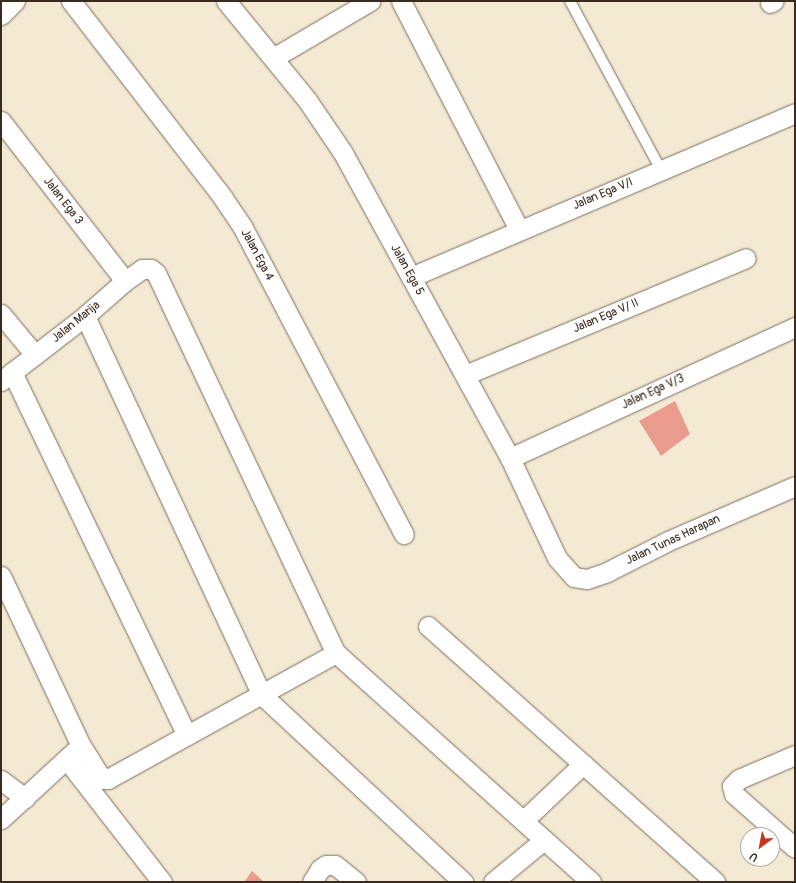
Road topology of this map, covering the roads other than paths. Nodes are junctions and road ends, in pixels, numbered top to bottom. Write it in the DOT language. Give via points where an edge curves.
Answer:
graph roads {
  1 [pos="15,1"];
  2 [pos="71,1"];
  3 [pos="226,1"];
  4 [pos="370,1"];
  5 [pos="401,1"];
  6 [pos="570,1"];
  7 [pos="1,15"];
  8 [pos="273,58"];
  9 [pos="795,113"];
  10 [pos="1,122"];
  11 [pos="661,170"];
  12 [pos="519,230"];
  13 [pos="746,258"];
  14 [pos="411,277"];
  15 [pos="125,281"];
  16 [pos="1,314"];
  17 [pos="85,316"];
  18 [pos="795,327"];
  19 [pos="34,355"];
  20 [pos="465,375"];
  21 [pos="6,376"];
  22 [pos="510,458"];
  23 [pos="795,486"];
  24 [pos="404,534"];
  25 [pos="557,558"];
  26 [pos="1,576"];
  27 [pos="428,626"];
  28 [pos="336,653"];
  29 [pos="262,695"];
  30 [pos="187,735"];
  31 [pos="81,746"];
  32 [pos="795,755"];
  33 [pos="67,760"];
  34 [pos="583,764"];
  35 [pos="1,780"];
  36 [pos="25,798"];
  37 [pos="1,819"];
  38 [pos="523,821"];
  39 [pos="544,840"];
  40 [pos="795,848"];
  41 [pos="162,882"];
  42 [pos="312,882"];
  43 [pos="356,882"];
  44 [pos="463,882"];
  45 [pos="493,882"];
  46 [pos="591,882"];
  47 [pos="715,882"];
  1 -- 7 [label="street"];
  2 -- 24 [label="street, Jalan Ega 4" via="242,226"];
  3 -- 8 [label="street, Jalan Ega 5"];
  4 -- 8 [label="street"];
  5 -- 12 [label="street"];
  6 -- 11 [label="lane"];
  8 -- 14 [label="street, Jalan Ega 5" via="307,100 343,153"];
  9 -- 11 [label="street, Jalan Ega V/I"];
  10 -- 15 [label="street, Jalan Ega 3"];
  11 -- 12 [label="street, Jalan Ega V/I"];
  12 -- 14 [label="street, Jalan Ega V/I"];
  13 -- 20 [label="street, Jalan Ega V/ II"];
  14 -- 20 [label="street, Jalan Ega 5"];
  15 -- 17 [label="street, Jalan Marija"];
  15 -- 28 [label="street, Jalan Marija" via="142,269 152,269 156,273"];
  16 -- 19 [label="street"];
  17 -- 19 [label="street, Jalan Marija"];
  17 -- 29 [label="street"];
  18 -- 22 [label="street, Jalan Ega V/3"];
  19 -- 21 [label="street, Jalan Marija"];
  20 -- 22 [label="street, Jalan Ega 5"];
  21 -- 30 [label="street"];
  22 -- 25 [label="street, Jalan Ega 5"];
  23 -- 25 [label="street, Jalan Tunas Harapan" via="587,579 574,577"];
  26 -- 31 [label="street"];
  27 -- 34 [label="street"];
  28 -- 29 [label="street"];
  28 -- 38 [label="street"];
  29 -- 30 [label="street"];
  29 -- 44 [label="street"];
  30 -- 31 [label="street" via="108,779 102,779"];
  31 -- 33 [label="street"];
  32 -- 40 [label="street" via="739,779 732,786 734,794"];
  33 -- 36 [label="street"];
  33 -- 41 [label="street"];
  34 -- 38 [label="street"];
  34 -- 47 [label="street"];
  35 -- 36 [label="street"];
  36 -- 37 [label="street"];
  38 -- 39 [label="street"];
  39 -- 45 [label="street"];
  39 -- 46 [label="street"];
  42 -- 43 [label="street" via="320,869 326,865 335,865"];
}
